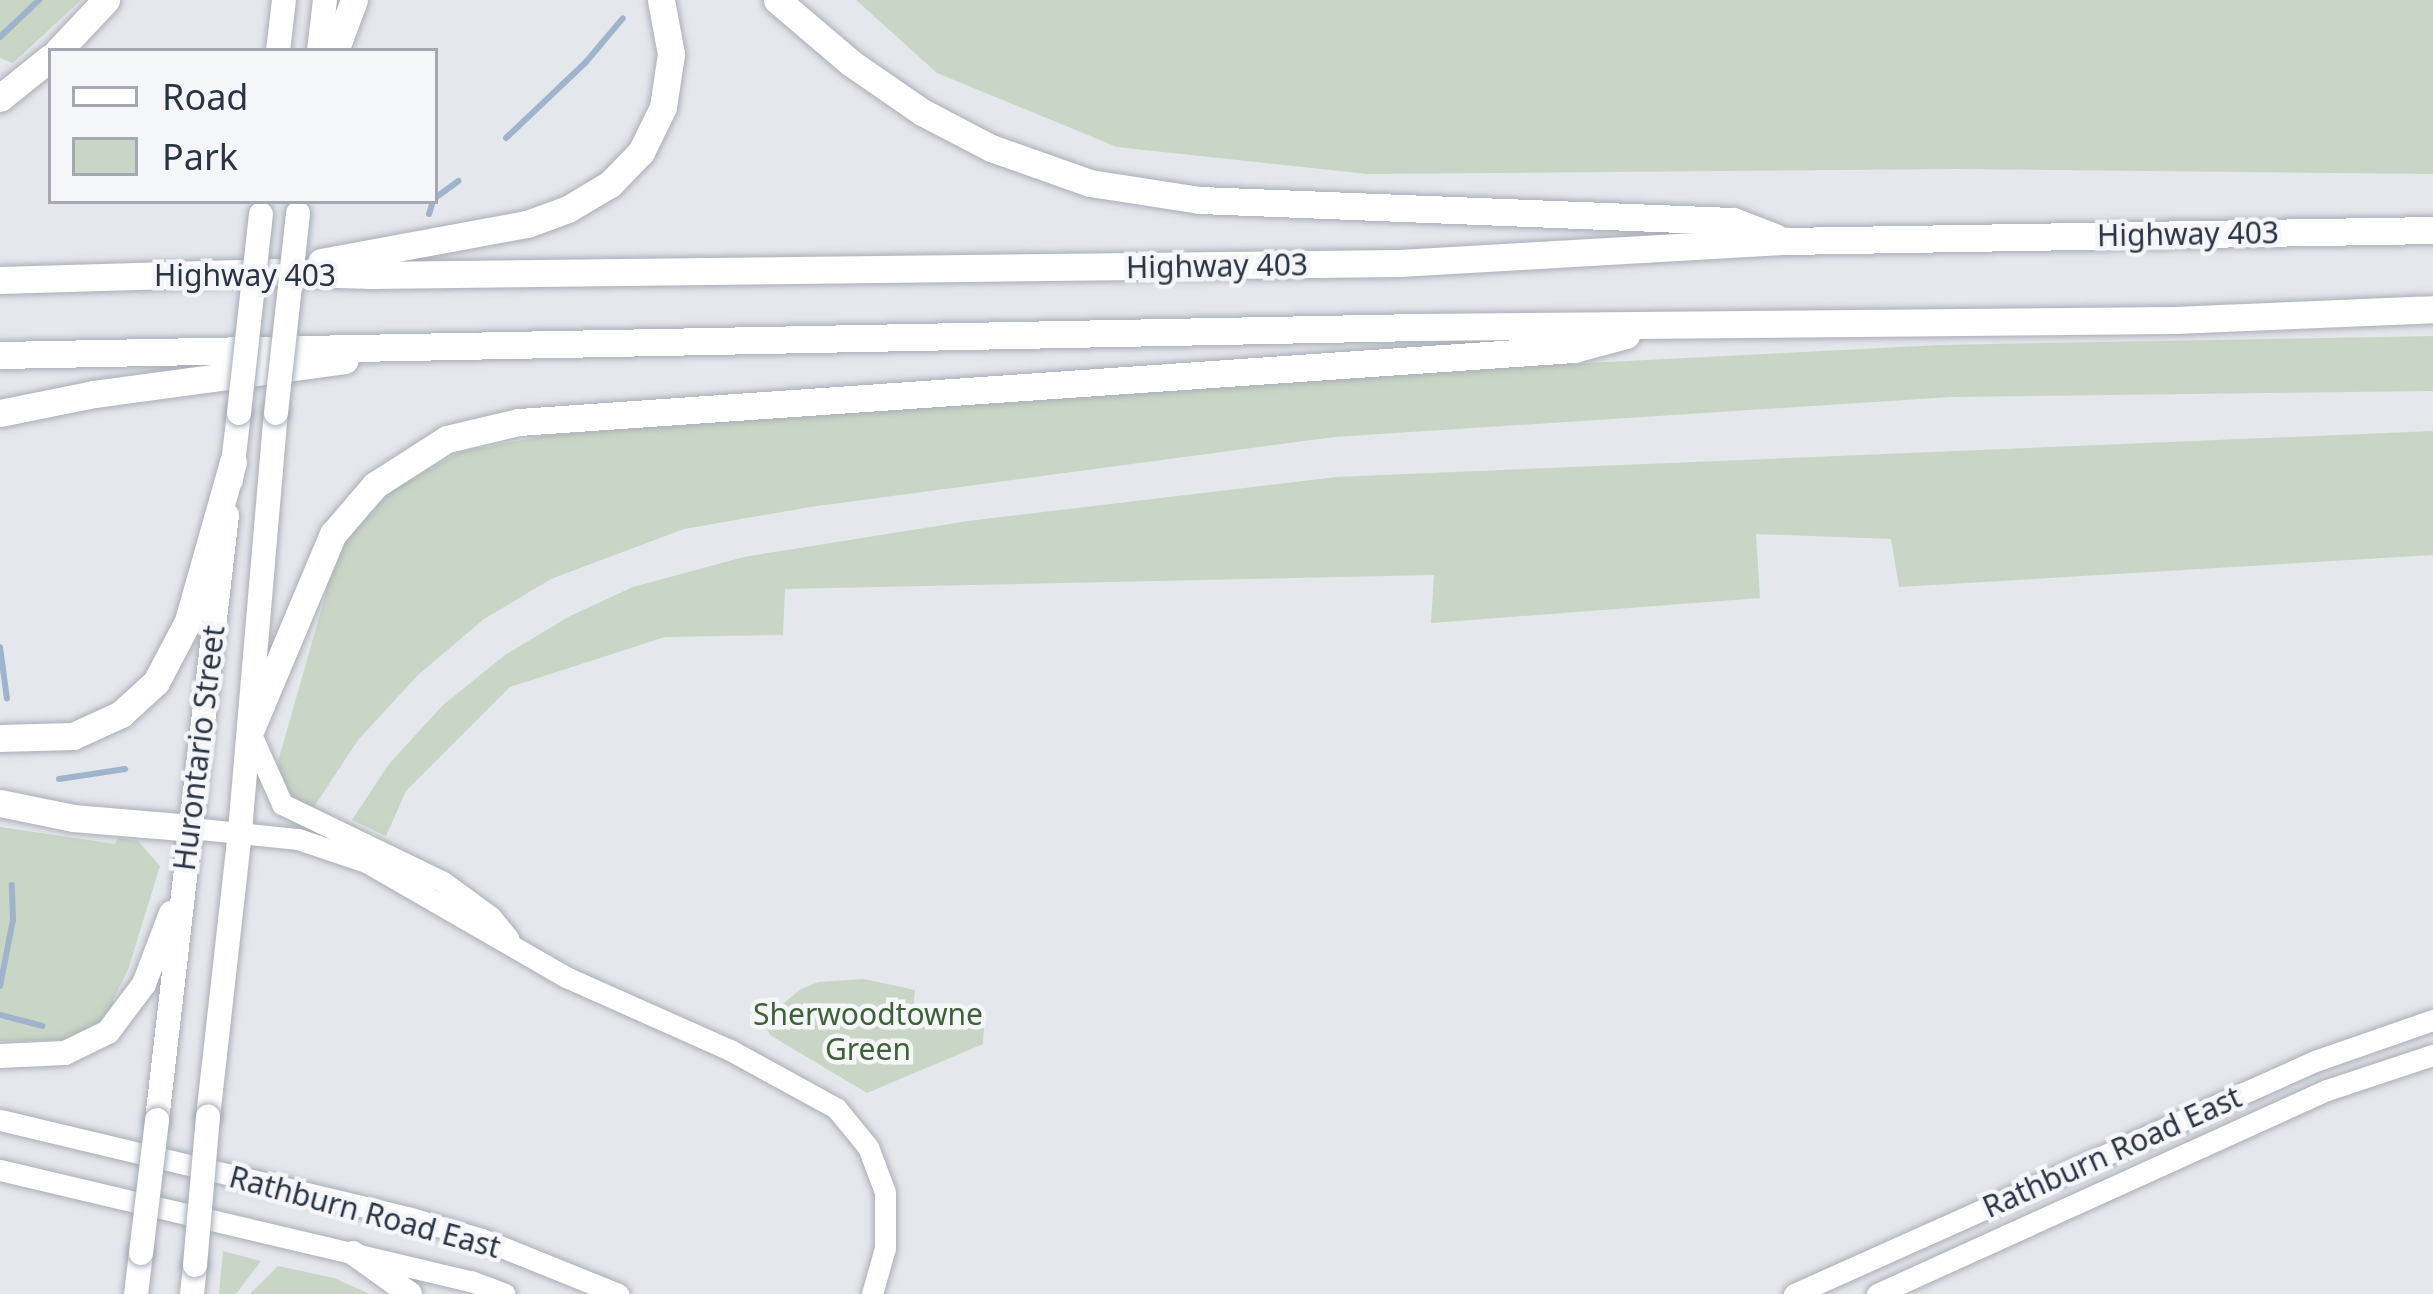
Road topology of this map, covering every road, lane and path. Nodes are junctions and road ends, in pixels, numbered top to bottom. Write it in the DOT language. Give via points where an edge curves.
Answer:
graph roads {
  1 [pos="106,0"];
  2 [pos="284,0"];
  3 [pos="325,0"];
  4 [pos="354,0"];
  5 [pos="661,0"];
  6 [pos="777,0"];
  7 [pos="60,48"];
  8 [pos="278,48"];
  9 [pos="320,48"];
  10 [pos="336,48"];
  11 [pos="48,59"];
  12 [pos="0,98"];
  13 [pos="262,207"];
  14 [pos="299,207"];
  15 [pos="2433,230"];
  16 [pos="1785,241"];
  17 [pos="272,272"];
  18 [pos="0,280"];
  19 [pos="2433,309"];
  20 [pos="1666,324"];
  21 [pos="363,349"];
  22 [pos="0,355"];
  23 [pos="0,413"];
  24 [pos="233,462"];
  25 [pos="250,731"];
  26 [pos="0,738"];
  27 [pos="0,803"];
  28 [pos="190,828"];
  29 [pos="303,829"];
  30 [pos="240,831"];
  31 [pos="183,883"];
  32 [pos="2433,1020"];
  33 [pos="2433,1054"];
  34 [pos="0,1056"];
  35 [pos="0,1120"];
  36 [pos="0,1170"];
  37 [pos="353,1252"];
  38 [pos="136,1294"];
  39 [pos="192,1294"];
  40 [pos="410,1294"];
  41 [pos="505,1294"];
  42 [pos="618,1294"];
  43 [pos="872,1294"];
  44 [pos="1794,1294"];
  45 [pos="1877,1294"];
  1 -- 7 [label="highway"];
  2 -- 8 [label="main road"];
  3 -- 9 [label="main road"];
  4 -- 10 [label="highway"];
  5 -- 17 [label="highway" via="671,54 664,107 640,152 595,195 515,227"];
  6 -- 16 [label="highway" via="922,112 991,148 1090,183 1200,200 1732,221"];
  11 -- 12 [label="highway"];
  13 -- 24 [label="main road, Hurontario Street, bridge"];
  14 -- 25 [label="main road, Hurontario Street, bridge"];
  15 -- 16 [label="highway, Highway 403"];
  16 -- 17 [label="highway, Highway 403" via="1400,263"];
  17 -- 18 [label="highway, Highway 403"];
  19 -- 20 [label="highway"];
  20 -- 21 [label="highway"];
  20 -- 25 [label="highway" via="1574,349 538,420 447,439 398,466 343,519 316,564"];
  21 -- 22 [label="highway"];
  21 -- 23 [label="highway" via="314,368"];
  24 -- 26 [label="highway" via="188,621 156,682 121,714 73,736"];
  24 -- 28 [label="main road, Hurontario Street"];
  25 -- 29 [label="street" via="273,792"];
  25 -- 30 [label="main road, Hurontario Street"];
  27 -- 28 [label="highway"];
  28 -- 30 [label="street"];
  28 -- 31 [label="main road, Hurontario Street"];
  29 -- 30 [label="street"];
  29 -- 43 [label="street" via="443,882 566,977 836,1108 868,1148 885,1192 887,1238"];
  30 -- 39 [label="main road, Hurontario Street, bridge"];
  31 -- 34 [label="main road" via="144,984 108,1032 65,1053"];
  31 -- 38 [label="main road, Hurontario Street, bridge"];
  32 -- 44 [label="street, Rathburn Road East" via="2315,1061"];
  33 -- 45 [label="street, Rathburn Road East" via="2326,1090"];
  35 -- 42 [label="street, Rathburn Road East" via="429,1223"];
  36 -- 37 [label="street, Rathburn Road East"];
  37 -- 40 [label="main road"];
  37 -- 41 [label="street, Rathburn Road East"];
}
